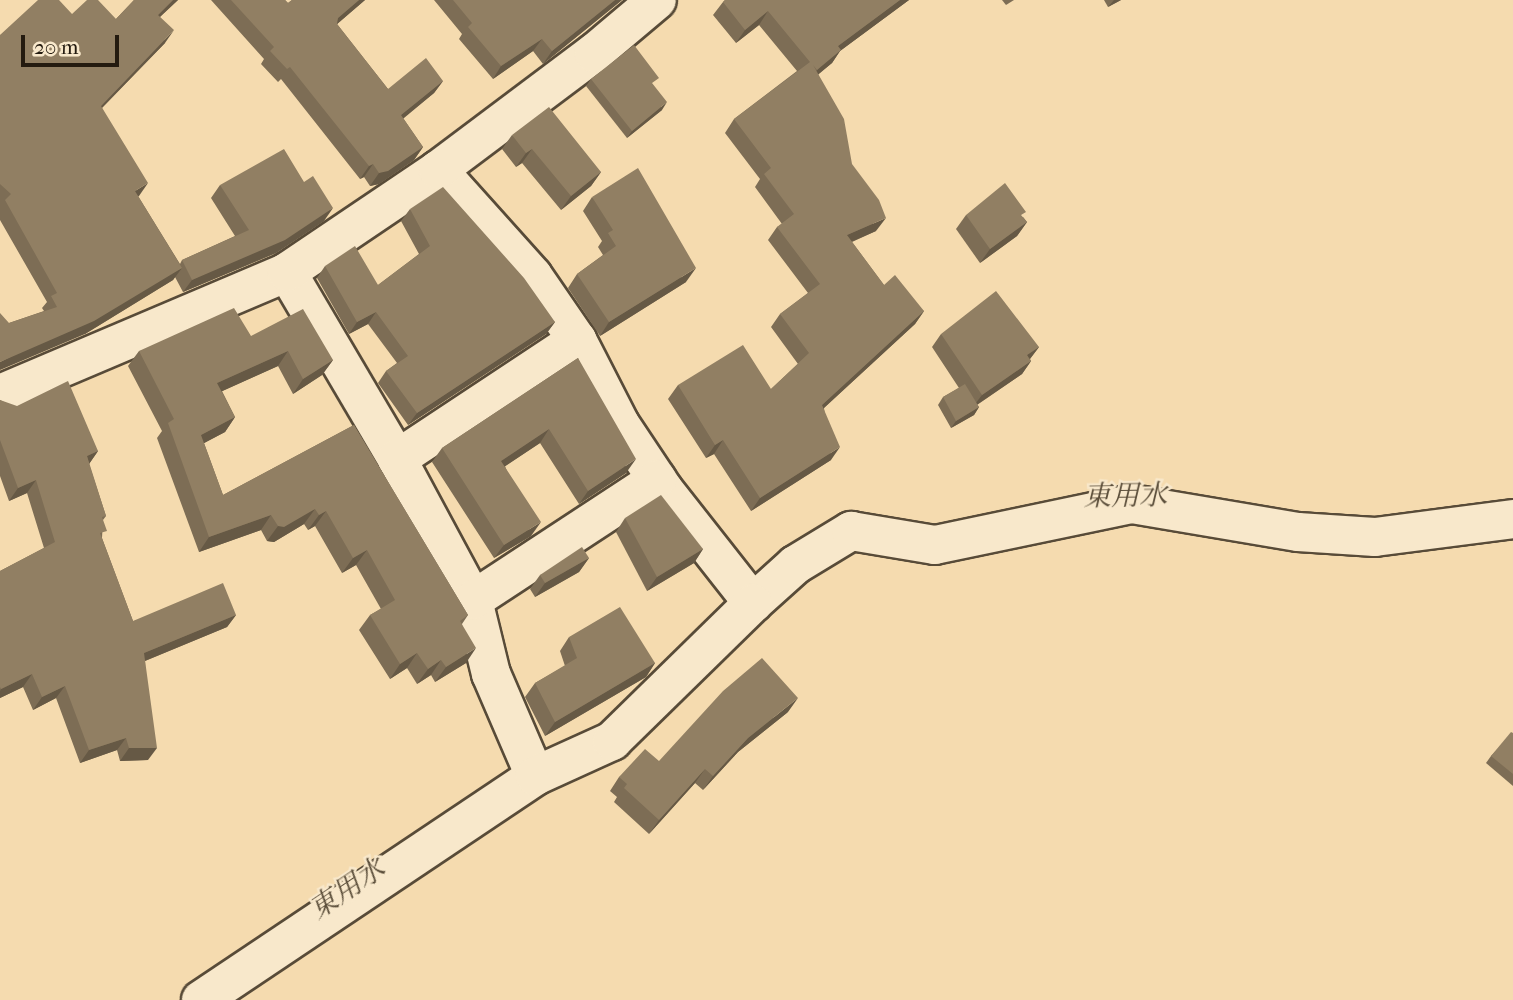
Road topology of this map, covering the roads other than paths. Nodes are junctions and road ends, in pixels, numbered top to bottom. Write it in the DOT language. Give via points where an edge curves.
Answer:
graph roads {
  1 [pos="657,0"];
  2 [pos="438,170"];
  3 [pos="287,272"];
  4 [pos="577,340"];
  5 [pos="0,394"];
  6 [pos="397,459"];
  7 [pos="657,479"];
  8 [pos="1513,519"];
  9 [pos="473,600"];
  10 [pos="753,603"];
  11 [pos="535,776"];
  12 [pos="201,1000"];
  1 -- 2 [label="street"];
  2 -- 3 [label="street"];
  2 -- 4 [label="street" via="533,276"];
  3 -- 5 [label="street"];
  3 -- 6 [label="street"];
  4 -- 6 [label="street"];
  4 -- 7 [label="street" via="621,424"];
  6 -- 9 [label="street"];
  7 -- 9 [label="street"];
  7 -- 10 [label="street"];
  8 -- 10 [label="street" via="1375,537 1298,532 1132,504 935,545 851,531 795,565"];
  9 -- 11 [label="street" via="491,674"];
  10 -- 11 [label="street" via="612,741"];
  11 -- 12 [label="street"];
}
